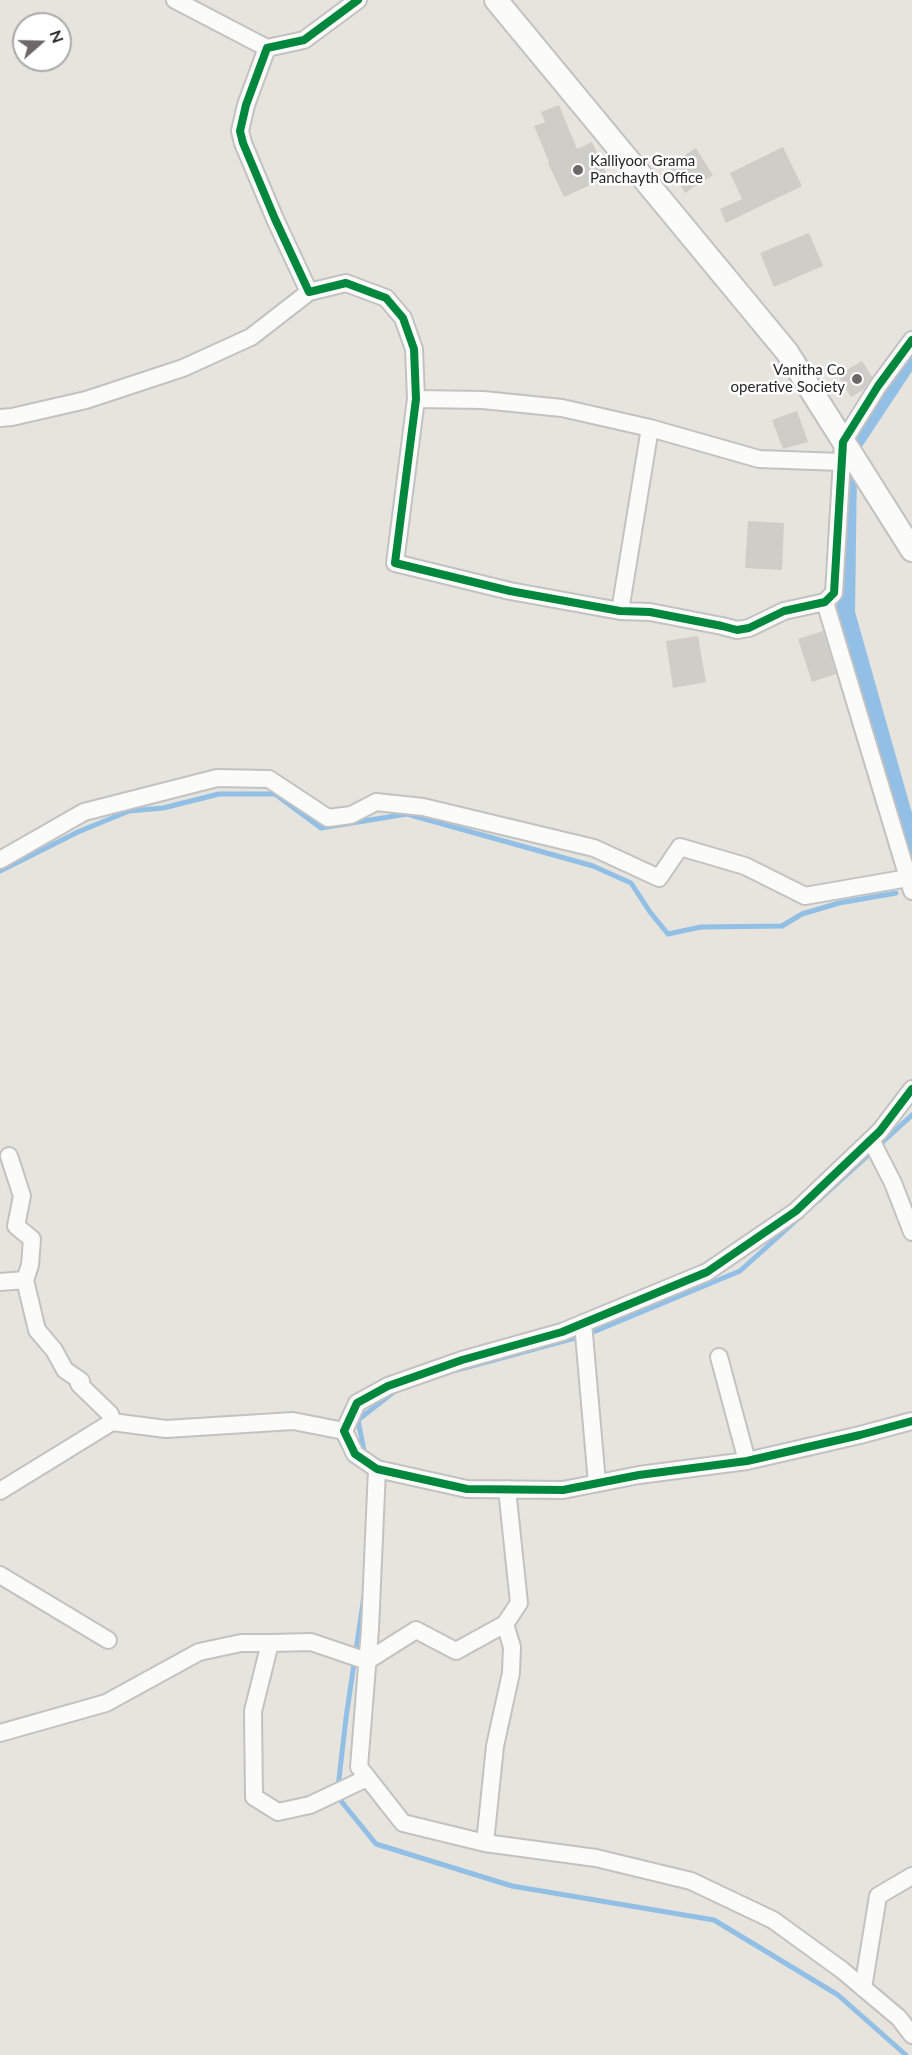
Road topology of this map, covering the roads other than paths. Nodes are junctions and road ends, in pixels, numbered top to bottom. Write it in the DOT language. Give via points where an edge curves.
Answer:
graph roads {
  1 [pos="175,0"];
  2 [pos="357,0"];
  3 [pos="496,0"];
  4 [pos="267,48"];
  5 [pos="309,292"];
  6 [pos="912,340"];
  7 [pos="416,399"];
  8 [pos="0,418"];
  9 [pos="650,428"];
  10 [pos="842,452"];
  11 [pos="912,550"];
  12 [pos="825,602"];
  13 [pos="620,611"];
  14 [pos="0,860"];
  15 [pos="910,884"];
  16 [pos="912,1089"];
  17 [pos="871,1141"];
  18 [pos="9,1156"];
  19 [pos="912,1232"];
  20 [pos="25,1280"];
  21 [pos="0,1282"];
  22 [pos="583,1324"];
  23 [pos="719,1357"];
  24 [pos="912,1421"];
  25 [pos="112,1422"];
  26 [pos="344,1431"];
  27 [pos="747,1461"];
  28 [pos="377,1469"];
  29 [pos="597,1483"];
  30 [pos="507,1489"];
  31 [pos="0,1491"];
  32 [pos="0,1575"];
  33 [pos="506,1624"];
  34 [pos="108,1640"];
  35 [pos="270,1643"];
  36 [pos="367,1661"];
  37 [pos="0,1733"];
  38 [pos="367,1778"];
  39 [pos="485,1843"];
  40 [pos="912,1876"];
  41 [pos="863,1988"];
  42 [pos="912,2035"];
  1 -- 4 [label="street"];
  2 -- 4 [label="street" via="304,40"];
  3 -- 10 [label="main road" via="787,352"];
  4 -- 5 [label="street" via="240,131"];
  5 -- 7 [label="street" via="346,283 386,298 403,318 414,349"];
  5 -- 8 [label="street" via="251,337 183,368 86,400"];
  6 -- 10 [label="street" via="878,386"];
  7 -- 9 [label="street" via="483,400 562,408"];
  7 -- 13 [label="street" via="394,563 510,591"];
  9 -- 10 [label="street" via="759,459"];
  9 -- 13 [label="street"];
  10 -- 11 [label="main road"];
  10 -- 12 [label="street" via="834,593"];
  12 -- 13 [label="street" via="784,611 737,630 650,612"];
  12 -- 15 [label="street"];
  14 -- 15 [label="street" via="84,812 217,778 269,779 328,818 351,815 376,802 423,807 594,848 659,878 680,847 745,866 805,896"];
  16 -- 17 [label="street"];
  17 -- 19 [label="street"];
  17 -- 22 [label="street" via="796,1211 707,1272"];
  18 -- 20 [label="street" via="22,1196 16,1226 32,1239"];
  20 -- 21 [label="street"];
  20 -- 25 [label="street" via="37,1330 65,1370 81,1381 79,1384 110,1414"];
  22 -- 26 [label="street" via="388,1386 357,1403"];
  22 -- 29 [label="street"];
  23 -- 27 [label="street"];
  24 -- 27 [label="street"];
  25 -- 26 [label="street" via="166,1429 293,1421"];
  25 -- 31 [label="street"];
  26 -- 28 [label="street" via="355,1454"];
  27 -- 29 [label="street"];
  28 -- 30 [label="street" via="467,1489"];
  28 -- 36 [label="street"];
  29 -- 30 [label="street" via="563,1490"];
  30 -- 33 [label="street" via="519,1603"];
  32 -- 34 [label="street"];
  33 -- 36 [label="street" via="456,1651 416,1630"];
  33 -- 39 [label="street" via="512,1647 512,1673 495,1746"];
  35 -- 36 [label="street" via="311,1642"];
  35 -- 37 [label="street" via="241,1643 199,1652 106,1703"];
  35 -- 38 [label="street" via="253,1711 254,1797 278,1812 310,1805"];
  36 -- 38 [label="street" via="359,1767"];
  38 -- 39 [label="street" via="403,1823"];
  39 -- 41 [label="street" via="596,1858 691,1881 773,1920"];
  40 -- 41 [label="street" via="878,1896"];
  41 -- 42 [label="street" via="899,2018"];
}
